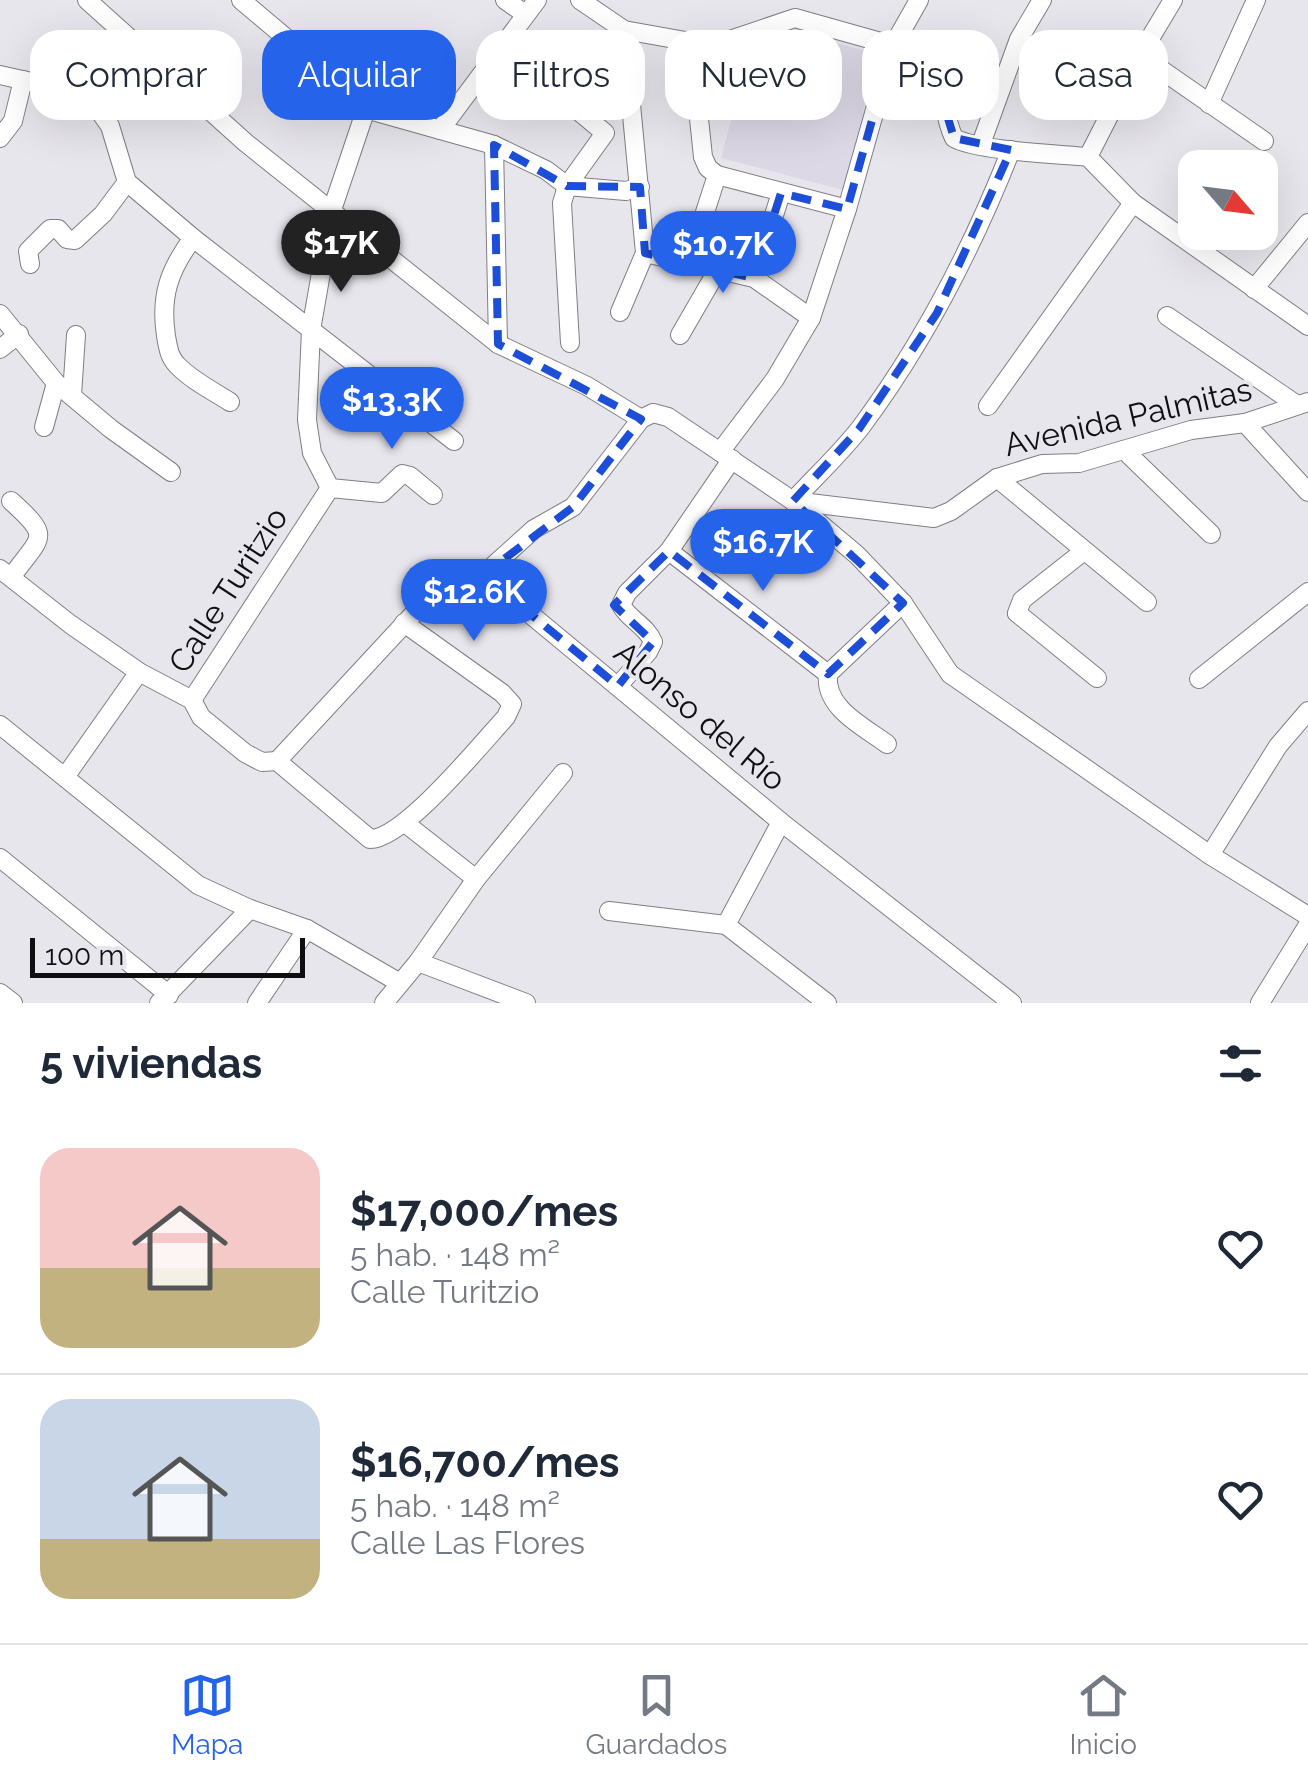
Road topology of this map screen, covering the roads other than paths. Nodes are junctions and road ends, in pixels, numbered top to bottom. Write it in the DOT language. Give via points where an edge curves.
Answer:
graph roads {
  1 [pos="87,0"];
  2 [pos="241,0"];
  3 [pos="506,0"];
  4 [pos="580,0"];
  5 [pos="919,0"];
  6 [pos="1042,0"];
  7 [pos="1173,0"];
  8 [pos="1256,0"];
  9 [pos="531,7"];
  10 [pos="275,30"];
  11 [pos="624,30"];
  12 [pos="760,30"];
  13 [pos="837,30"];
  14 [pos="902,30"];
  15 [pos="1155,30"];
  16 [pos="0,75"];
  17 [pos="1168,75"];
  18 [pos="24,80"];
  19 [pos="1209,104"];
  20 [pos="362,120"];
  21 [pos="405,120"];
  22 [pos="590,120"];
  23 [pos="633,120"];
  24 [pos="698,120"];
  25 [pos="872,120"];
  26 [pos="949,120"];
  27 [pos="1107,120"];
  28 [pos="440,130"];
  29 [pos="0,138"];
  30 [pos="1264,141"];
  31 [pos="981,144"];
  32 [pos="494,145"];
  33 [pos="1011,150"];
  34 [pos="1088,156"];
  35 [pos="712,172"];
  36 [pos="126,182"];
  37 [pos="568,186"];
  38 [pos="640,187"];
  39 [pos="781,193"];
  40 [pos="1134,203"];
  41 [pos="847,209"];
  42 [pos="332,210"];
  43 [pos="1308,223"];
  44 [pos="192,238"];
  45 [pos="644,253"];
  46 [pos="690,262"];
  47 [pos="30,264"];
  48 [pos="717,271"];
  49 [pos="754,278"];
  50 [pos="1254,289"];
  51 [pos="620,312"];
  52 [pos="0,314"];
  53 [pos="1168,316"];
  54 [pos="811,318"];
  55 [pos="1308,326"];
  56 [pos="311,330"];
  57 [pos="19,334"];
  58 [pos="76,335"];
  59 [pos="680,335"];
  60 [pos="570,342"];
  61 [pos="498,344"];
  62 [pos="0,349"];
  63 [pos="56,383"];
  64 [pos="72,396"];
  65 [pos="230,402"];
  66 [pos="1302,404"];
  67 [pos="988,406"];
  68 [pos="641,419"];
  69 [pos="1245,423"];
  70 [pos="44,427"];
  71 [pos="454,441"];
  72 [pos="1124,450"];
  73 [pos="726,456"];
  74 [pos="171,472"];
  75 [pos="997,478"];
  76 [pos="330,488"];
  77 [pos="1308,492"];
  78 [pos="433,495"];
  79 [pos="793,500"];
  80 [pos="11,501"];
  81 [pos="1211,534"];
  82 [pos="669,551"];
  83 [pos="1084,551"];
  84 [pos="6,572"];
  85 [pos="483,575"];
  86 [pos="1308,592"];
  87 [pos="1148,602"];
  88 [pos="904,603"];
  89 [pos="404,623"];
  90 [pos="139,672"];
  91 [pos="828,674"];
  92 [pos="1097,678"];
  93 [pos="1199,679"];
  94 [pos="618,686"];
  95 [pos="192,700"];
  96 [pos="1308,711"];
  97 [pos="0,725"];
  98 [pos="887,744"];
  99 [pos="278,761"];
  100 [pos="563,773"];
  101 [pos="65,777"];
  102 [pos="781,822"];
  103 [pos="405,823"];
  104 [pos="1210,855"];
  105 [pos="0,858"];
  106 [pos="476,879"];
  107 [pos="250,909"];
  108 [pos="609,911"];
  109 [pos="1308,916"];
  110 [pos="726,925"];
  111 [pos="1308,925"];
  112 [pos="307,929"];
  113 [pos="418,962"];
  114 [pos="400,983"];
  115 [pos="0,992"];
  116 [pos="164,999"];
  117 [pos="13,1003"];
  118 [pos="257,1003"];
  119 [pos="384,1003"];
  120 [pos="526,1003"];
  121 [pos="827,1003"];
  122 [pos="1012,1003"];
  123 [pos="1260,1003"];
  1 -- 42 [label="street" via="246,143"];
  2 -- 10 [label="street"];
  3 -- 9 [label="street"];
  4 -- 11 [label="street"];
  5 -- 14 [label="street"];
  6 -- 31 [label="street" via="1019,40"];
  7 -- 15 [label="street"];
  8 -- 19 [label="street"];
  9 -- 28 [label="street"];
  12 -- 13 [label="street" via="795,18"];
  16 -- 18 [label="street"];
  17 -- 19 [label="street"];
  18 -- 29 [label="street" via="14,120"];
  18 -- 36 [label="street" via="81,96 98,109 110,126"];
  19 -- 30 [label="street"];
  20 -- 42 [label="street, Calle Turitzio"];
  21 -- 28 [label="street"];
  22 -- 37 [label="street" via="605,132"];
  23 -- 38 [label="street"];
  24 -- 35 [label="street" via="702,158"];
  25 -- 41 [label="street"];
  26 -- 31 [label="street" via="954,138"];
  27 -- 34 [label="street"];
  28 -- 32 [label="street"];
  31 -- 33 [label="street"];
  32 -- 37 [label="street"];
  32 -- 61 [label="street"];
  33 -- 34 [label="street"];
  33 -- 79 [label="street" via="937,313 859,430"];
  34 -- 40 [label="street"];
  35 -- 39 [label="street"];
  35 -- 46 [label="street"];
  36 -- 44 [label="street"];
  36 -- 47 [label="street" via="76,240 50,229 28,251"];
  37 -- 38 [label="street" via="626,192"];
  37 -- 60 [label="street" via="562,203"];
  38 -- 45 [label="street"];
  39 -- 41 [label="street"];
  39 -- 49 [label="street"];
  40 -- 50 [label="street"];
  40 -- 67 [label="street"];
  41 -- 54 [label="street"];
  42 -- 56 [label="street, Calle Turitzio"];
  42 -- 61 [label="street"];
  43 -- 50 [label="street"];
  44 -- 56 [label="street"];
  44 -- 65 [label="street" via="165,287 169,354"];
  45 -- 46 [label="street"];
  45 -- 51 [label="street"];
  46 -- 48 [label="street"];
  48 -- 49 [label="street"];
  48 -- 59 [label="street"];
  49 -- 54 [label="street"];
  50 -- 55 [label="street"];
  52 -- 57 [label="street"];
  53 -- 66 [label="street"];
  54 -- 73 [label="street"];
  56 -- 71 [label="street"];
  56 -- 76 [label="street, Calle Turitzio" via="306,420 312,453"];
  57 -- 62 [label="street"];
  57 -- 63 [label="street"];
  58 -- 64 [label="street"];
  61 -- 68 [label="street"];
  63 -- 64 [label="street"];
  63 -- 70 [label="street"];
  64 -- 74 [label="street"];
  66 -- 69 [label="street, Avenida Palmitas"];
  68 -- 73 [label="street" via="668,417"];
  68 -- 85 [label="street" via="573,507 534,529"];
  69 -- 72 [label="street, Avenida Palmitas"];
  69 -- 77 [label="street"];
  72 -- 75 [label="street, Avenida Palmitas"];
  72 -- 81 [label="street"];
  73 -- 79 [label="street"];
  73 -- 82 [label="street"];
  75 -- 79 [label="street, Avenida Palmitas" via="934,518"];
  75 -- 83 [label="street"];
  76 -- 78 [label="street" via="382,492 402,474"];
  76 -- 95 [label="street, Calle Turitzio"];
  79 -- 88 [label="street"];
  80 -- 84 [label="street" via="40,532"];
  82 -- 91 [label="street"];
  82 -- 94 [label="street" via="621,605 652,642"];
  83 -- 87 [label="street"];
  83 -- 92 [label="street" via="1022,600 1018,613"];
  84 -- 90 [label="street"];
  85 -- 89 [label="street" via="467,571 445,580"];
  85 -- 94 [label="street, Alonso del Río"];
  86 -- 93 [label="street"];
  88 -- 91 [label="street"];
  88 -- 104 [label="street" via="950,674"];
  89 -- 99 [label="street"];
  89 -- 103 [label="street" via="512,704"];
  90 -- 95 [label="street"];
  90 -- 101 [label="street, Calle Turitzio"];
  91 -- 98 [label="street" via="833,702"];
  94 -- 102 [label="street, Alonso del Río"];
  95 -- 99 [label="street" via="201,717 245,753"];
  96 -- 104 [label="street" via="1278,746"];
  97 -- 101 [label="street"];
  99 -- 103 [label="street" via="370,839"];
  100 -- 106 [label="street"];
  101 -- 107 [label="street" via="198,885"];
  102 -- 110 [label="street"];
  102 -- 122 [label="street, Alonso del Río"];
  103 -- 106 [label="street"];
  104 -- 109 [label="street"];
  105 -- 116 [label="street"];
  106 -- 113 [label="street"];
  107 -- 112 [label="street"];
  107 -- 116 [label="street"];
  108 -- 110 [label="street"];
  110 -- 121 [label="street"];
  111 -- 123 [label="street"];
  112 -- 114 [label="street"];
  112 -- 118 [label="street"];
  113 -- 114 [label="street"];
  113 -- 120 [label="street"];
  114 -- 119 [label="street"];
  115 -- 117 [label="street"];
}
